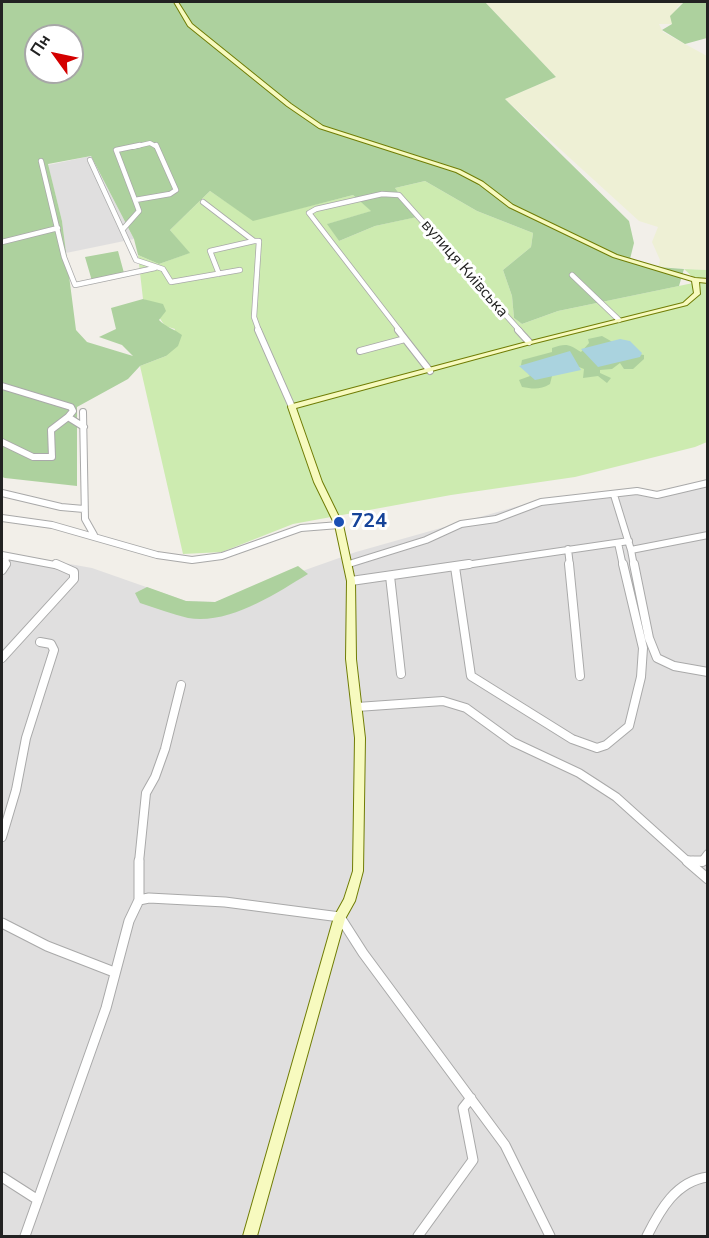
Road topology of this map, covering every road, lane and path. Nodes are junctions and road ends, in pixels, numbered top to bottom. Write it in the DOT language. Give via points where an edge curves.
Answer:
graph roads {
  1 [pos="176,2"];
  2 [pos="90,160"];
  3 [pos="41,161"];
  4 [pos="134,200"];
  5 [pos="203,202"];
  6 [pos="58,228"];
  7 [pos="123,229"];
  8 [pos="254,241"];
  9 [pos="2,242"];
  10 [pos="155,268"];
  11 [pos="240,270"];
  12 [pos="219,274"];
  13 [pos="572,275"];
  14 [pos="695,280"];
  15 [pos="708,281"];
  16 [pos="619,320"];
  17 [pos="405,339"];
  18 [pos="529,342"];
  19 [pos="360,351"];
  20 [pos="430,371"];
  21 [pos="2,386"];
  22 [pos="292,407"];
  23 [pos="83,412"];
  24 [pos="68,417"];
  25 [pos="84,427"];
  26 [pos="2,442"];
  27 [pos="708,483"];
  28 [pos="2,493"];
  29 [pos="614,495"];
  30 [pos="84,509"];
  31 [pos="2,518"];
  32 [pos="339,525"];
  33 [pos="94,535"];
  34 [pos="708,535"];
  35 [pos="629,541"];
  36 [pos="618,543"];
  37 [pos="568,549"];
  38 [pos="631,550"];
  39 [pos="4,556"];
  40 [pos="349,564"];
  41 [pos="455,567"];
  42 [pos="2,570"];
  43 [pos="390,576"];
  44 [pos="351,581"];
  45 [pos="40,642"];
  46 [pos="2,658"];
  47 [pos="708,672"];
  48 [pos="401,674"];
  49 [pos="580,676"];
  50 [pos="181,685"];
  51 [pos="357,707"];
  52 [pos="2,837"];
  53 [pos="708,854"];
  54 [pos="686,860"];
  55 [pos="708,879"];
  56 [pos="139,900"];
  57 [pos="340,917"];
  58 [pos="2,923"];
  59 [pos="114,972"];
  60 [pos="471,1098"];
  61 [pos="2,1177"];
  62 [pos="708,1177"];
  63 [pos="38,1200"];
  64 [pos="25,1236"];
  65 [pos="250,1236"];
  66 [pos="418,1236"];
  67 [pos="550,1236"];
  68 [pos="646,1236"];
  1 -- 14 [label="street" via="190,25 321,127 458,171 511,206 595,247"];
  2 -- 7 [label="street"];
  3 -- 6 [label="street"];
  4 -- 4 [label="street" via="116,150 156,144 176,190"];
  4 -- 7 [label="street" via="139,211"];
  5 -- 8 [label="street"];
  6 -- 9 [label="street"];
  6 -- 10 [label="street" via="75,285"];
  7 -- 10 [label="street" via="136,260"];
  8 -- 12 [label="street" via="210,251"];
  8 -- 22 [label="street" via="259,241 254,317 262,344"];
  10 -- 12 [label="street" via="162,269 171,282"];
  11 -- 12 [label="street"];
  13 -- 16 [label="street"];
  14 -- 15 [label="street"];
  14 -- 16 [label="street" via="697,294 685,304"];
  16 -- 18 [label="street"];
  17 -- 18 [label="street, вулиця Київська" via="309,213 382,194 399,195"];
  17 -- 19 [label="street"];
  17 -- 20 [label="street"];
  18 -- 20 [label="street"];
  20 -- 22 [label="street"];
  21 -- 24 [label="street" via="71,407 73,411"];
  22 -- 32 [label="street" via="318,482"];
  23 -- 25 [label="street"];
  24 -- 25 [label="street"];
  24 -- 26 [label="street" via="51,430 54,453 47,459"];
  25 -- 30 [label="street"];
  27 -- 29 [label="street" via="669,494 637,491"];
  28 -- 30 [label="street"];
  29 -- 35 [label="street"];
  29 -- 40 [label="street" via="541,502 496,519 461,524 426,540"];
  30 -- 33 [label="street"];
  31 -- 33 [label="street"];
  32 -- 33 [label="street" via="301,528 207,560 161,556"];
  32 -- 40 [label="street"];
  34 -- 38 [label="street"];
  35 -- 36 [label="street"];
  35 -- 38 [label="street"];
  36 -- 37 [label="street"];
  36 -- 41 [label="street" via="643,648 642,667 629,726 597,748 572,739 471,676"];
  37 -- 41 [label="street"];
  37 -- 49 [label="street"];
  38 -- 47 [label="street" via="649,638 657,658 674,666"];
  39 -- 42 [label="street" via="7,562"];
  39 -- 46 [label="street" via="54,562 66,567 74,579"];
  40 -- 44 [label="street"];
  41 -- 43 [label="street"];
  43 -- 44 [label="street"];
  43 -- 48 [label="street"];
  44 -- 51 [label="street" via="351,659"];
  45 -- 52 [label="street" via="51,644 54,650 26,738"];
  50 -- 56 [label="street" via="165,749 146,793"];
  51 -- 54 [label="street" via="443,701 466,708 513,742 579,773 616,797"];
  51 -- 57 [label="street" via="358,871"];
  53 -- 54 [label="street" via="702,862"];
  54 -- 55 [label="street"];
  56 -- 57 [label="street" via="205,900"];
  56 -- 59 [label="street"];
  57 -- 60 [label="street"];
  57 -- 65 [label="street"];
  58 -- 59 [label="street"];
  59 -- 63 [label="street" via="106,1008"];
  60 -- 66 [label="street" via="463,1108 473,1160"];
  60 -- 67 [label="street" via="505,1145"];
  61 -- 63 [label="street"];
  62 -- 68 [label="street" via="700,1177 678,1190 658,1213"];
  63 -- 64 [label="street"];
}
